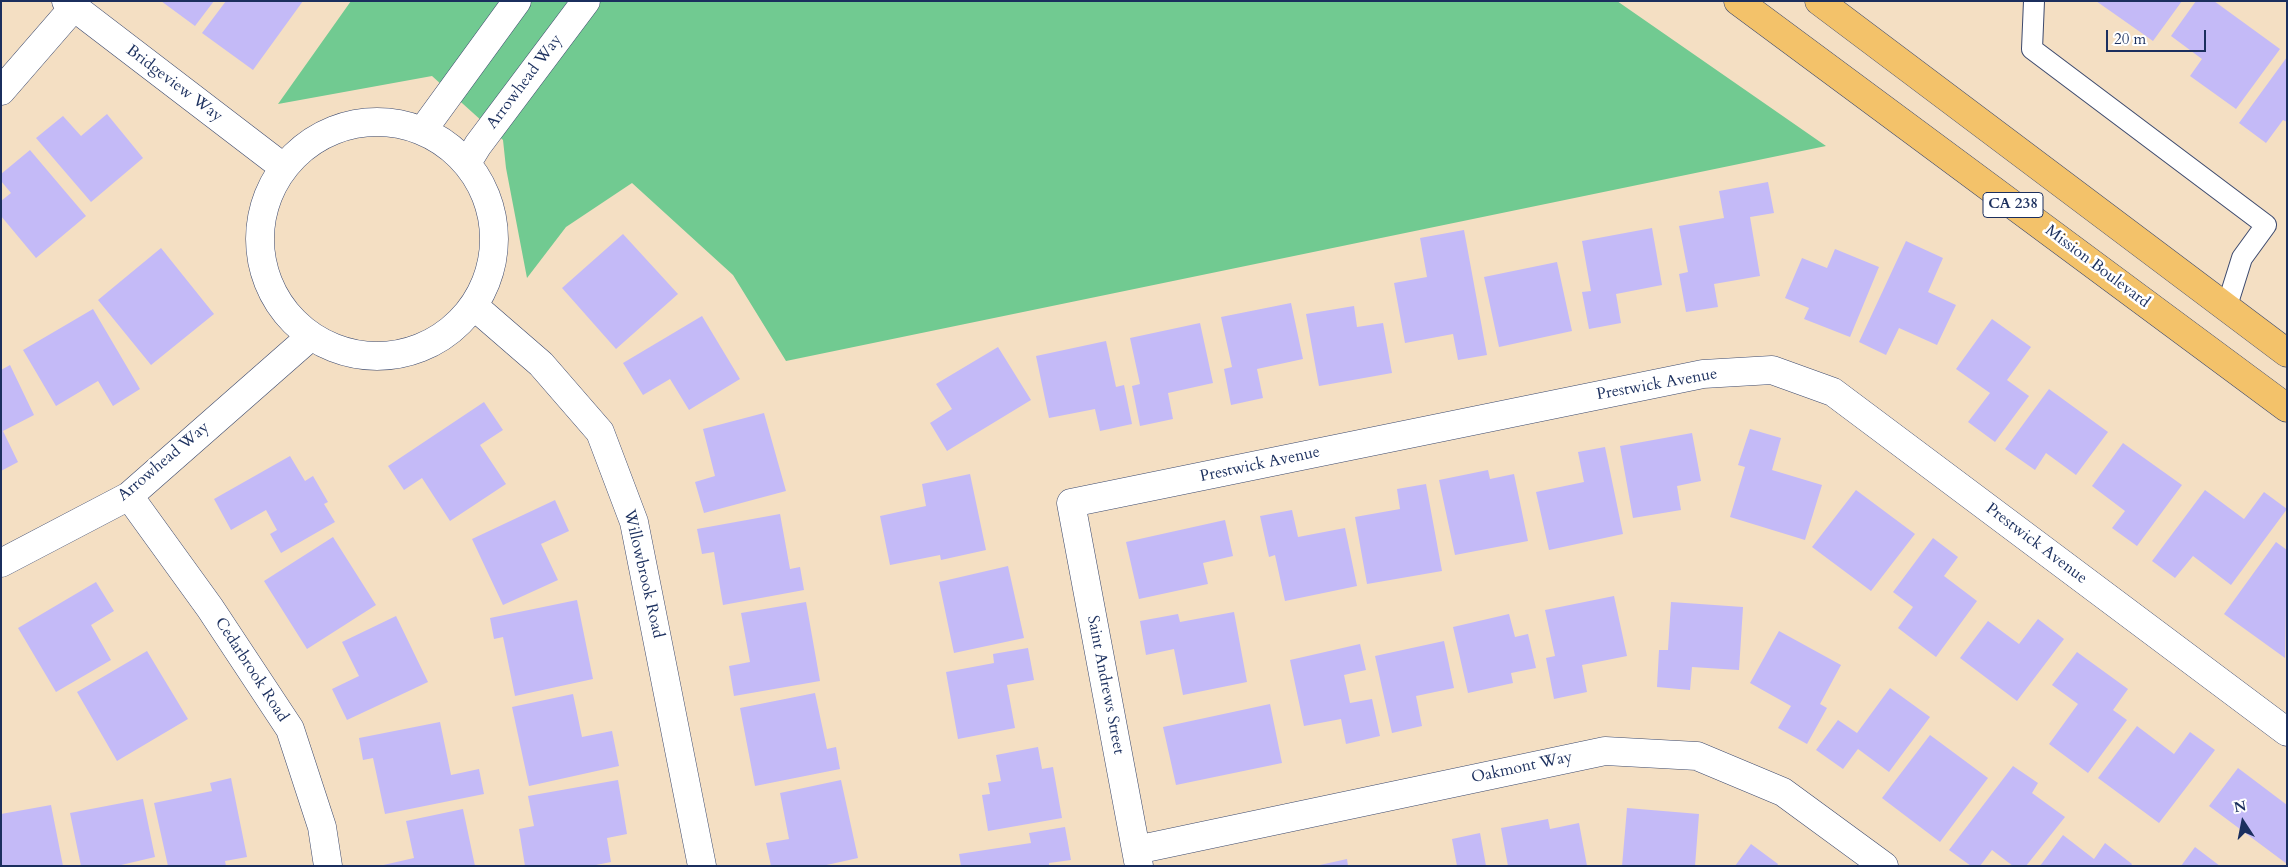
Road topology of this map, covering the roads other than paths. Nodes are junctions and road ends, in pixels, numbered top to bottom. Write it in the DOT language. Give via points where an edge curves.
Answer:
graph roads {
  1 [pos="517,1"];
  2 [pos="586,1"];
  3 [pos="1738,1"];
  4 [pos="1819,1"];
  5 [pos="2034,1"];
  6 [pos="69,5"];
  7 [pos="1,91"];
  8 [pos="423,130"];
  9 [pos="467,164"];
  10 [pos="283,167"];
  11 [pos="474,306"];
  12 [pos="2226,309"];
  13 [pos="310,337"];
  14 [pos="2287,353"];
  15 [pos="2287,408"];
  16 [pos="129,496"];
  17 [pos="1071,504"];
  18 [pos="1,562"];
  19 [pos="2287,732"];
  20 [pos="1137,858"];
  21 [pos="328,866"];
  22 [pos="702,866"];
  23 [pos="1884,866"];
  1 -- 8 [label="street"];
  2 -- 9 [label="street, Arrowhead Way"];
  3 -- 15 [label="main road, Mission Boulevard / CA 238"];
  4 -- 12 [label="main road, CA 238"];
  5 -- 12 [label="lane" via="2032,49 2266,225 2242,258"];
  6 -- 7 [label="street"];
  6 -- 10 [label="street, Bridgeview Way"];
  8 -- 9 [label="street"];
  8 -- 10 [label="street" via="372,122 323,134"];
  9 -- 11 [label="street" via="487,196 495,233 491,271"];
  10 -- 13 [label="street" via="262,210 259,258 276,303"];
  11 -- 13 [label="street" via="441,338 398,355 352,355"];
  11 -- 22 [label="street, Willowbrook Road" via="541,364 600,432 634,522"];
  12 -- 14 [label="main road, CA 238"];
  13 -- 16 [label="street, Arrowhead Way"];
  16 -- 18 [label="street, Arrowhead Way"];
  16 -- 21 [label="street, Cedarbrook Road" via="210,608 290,729 322,827"];
  17 -- 19 [label="street, Prestwick Avenue" via="1703,374 1772,370 1833,392"];
  17 -- 20 [label="street, Saint Andrews Street"];
  20 -- 23 [label="street, Oakmont Way" via="1605,751 1697,756 1783,792"];
}
